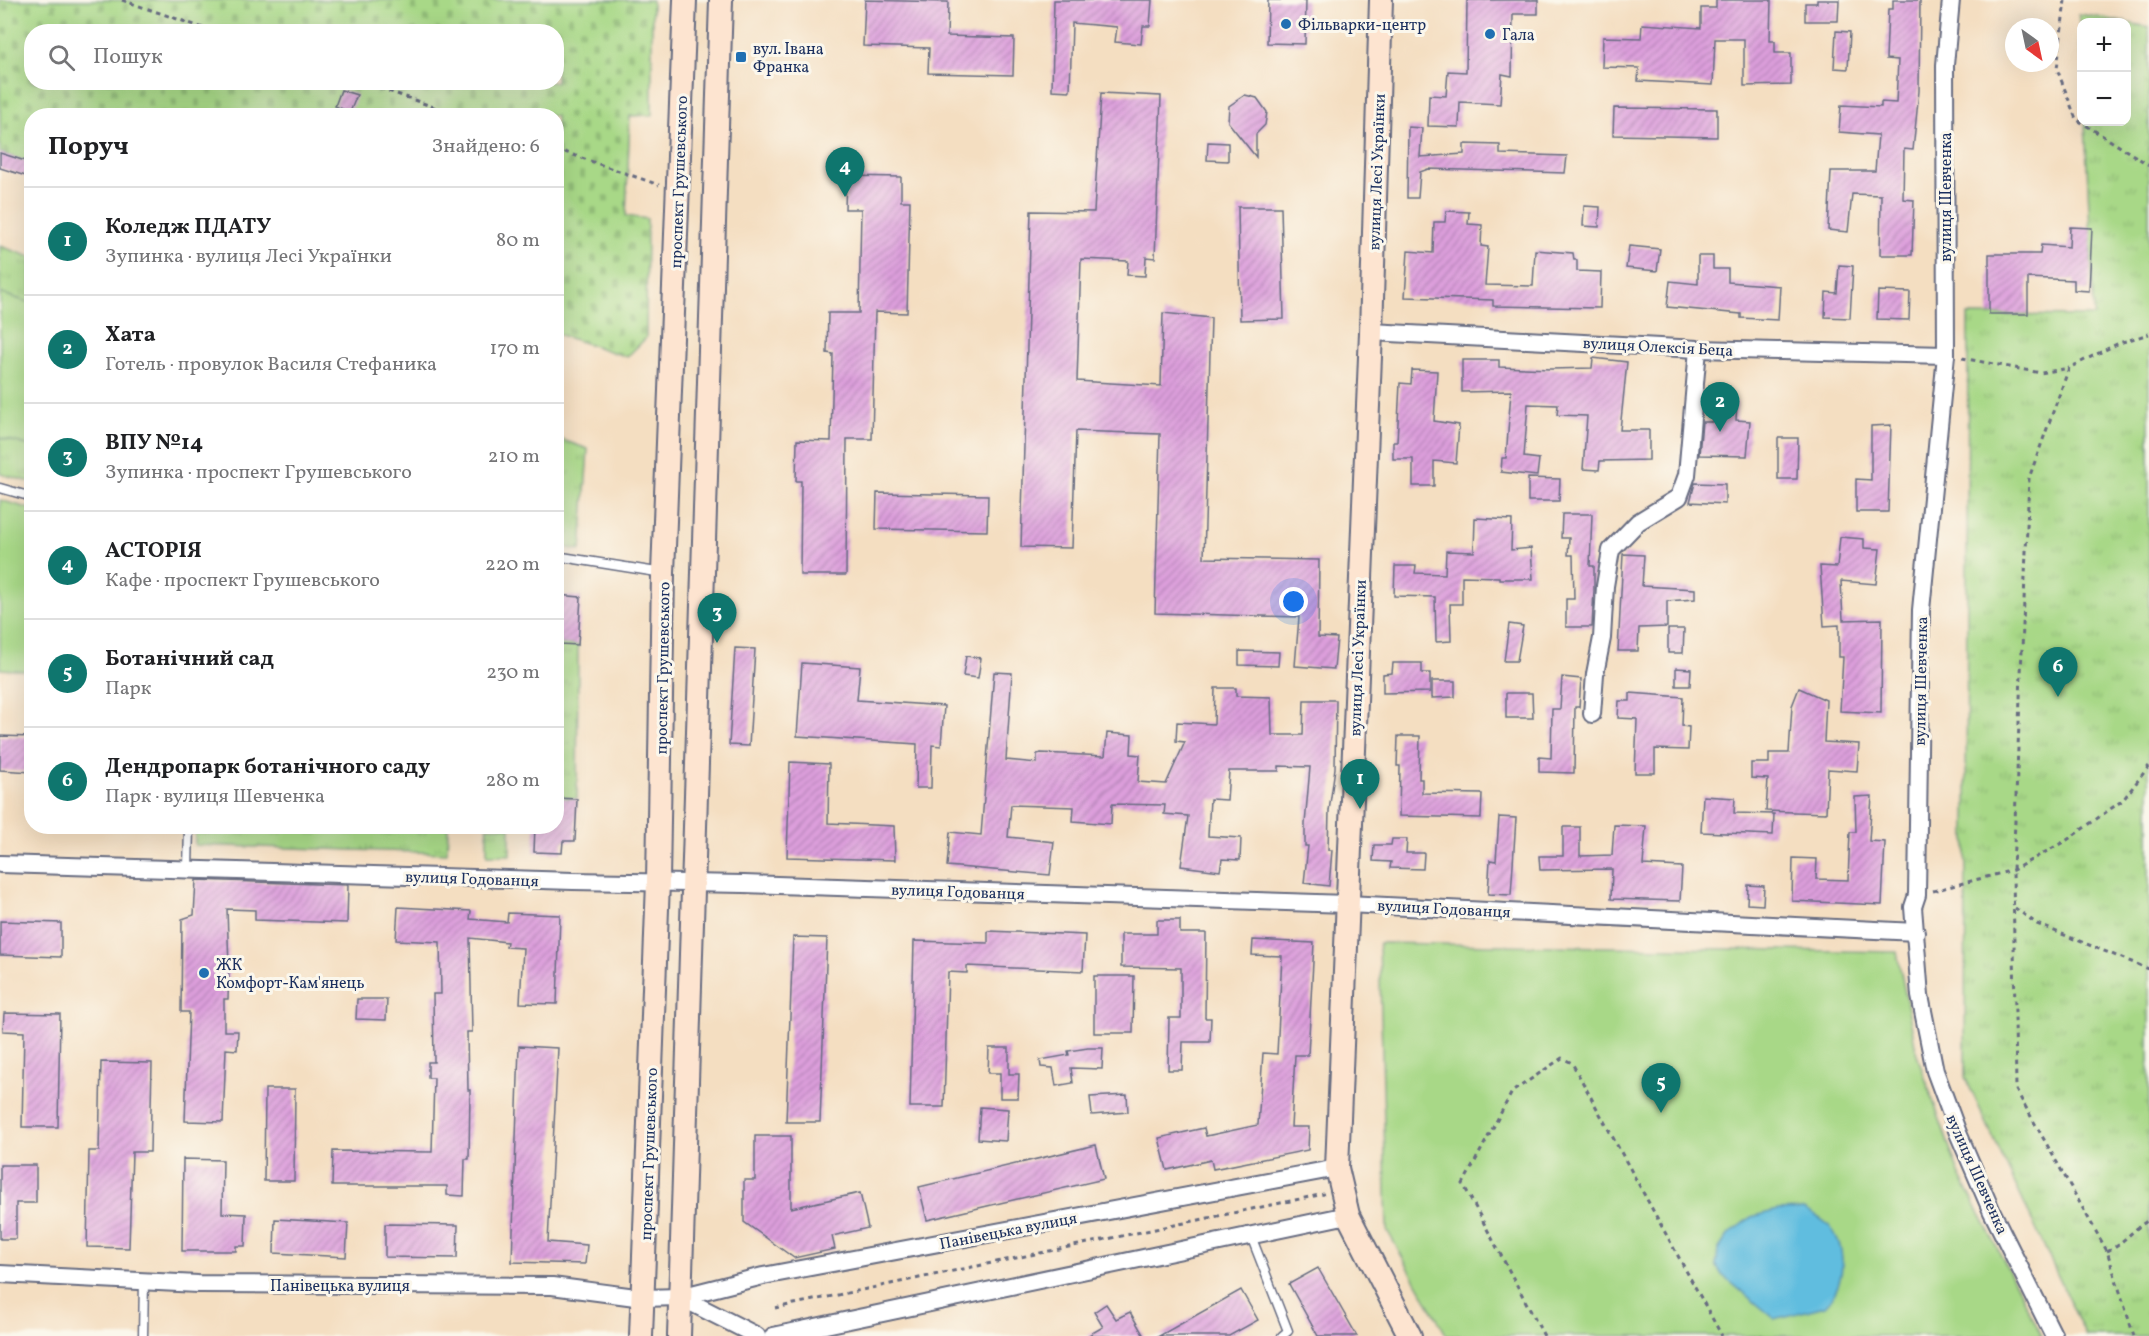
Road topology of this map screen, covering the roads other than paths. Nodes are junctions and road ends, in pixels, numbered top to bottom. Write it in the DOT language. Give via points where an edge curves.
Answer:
graph roads {
  1 [pos="685,0"];
  2 [pos="721,0"];
  3 [pos="1381,0"];
  4 [pos="1951,0"];
  5 [pos="1371,332"];
  6 [pos="1698,349"];
  7 [pos="1946,355"];
  8 [pos="0,488"];
  9 [pos="24,495"];
  10 [pos="564,557"];
  11 [pos="663,573"];
  12 [pos="1592,714"];
  13 [pos="189,834"];
  14 [pos="0,864"];
  15 [pos="188,869"];
  16 [pos="658,882"];
  17 [pos="693,883"];
  18 [pos="1347,903"];
  19 [pos="1916,932"];
  20 [pos="1337,1168"];
  21 [pos="1348,1215"];
  22 [pos="1251,1236"];
  23 [pos="0,1274"];
  24 [pos="144,1281"];
  25 [pos="643,1298"];
  26 [pos="680,1298"];
  27 [pos="1287,1334"];
  28 [pos="143,1336"];
  29 [pos="641,1336"];
  30 [pos="679,1336"];
  31 [pos="757,1336"];
  32 [pos="773,1336"];
  33 [pos="1410,1336"];
  34 [pos="2054,1336"];
  1 -- 11 [label="main road, проспект Грушевського"];
  2 -- 17 [label="main road"];
  3 -- 5 [label="main road, вулиця Лесі Українки"];
  4 -- 7 [label="street, вулиця Шевченка" via="1945,66"];
  5 -- 6 [label="street, вулиця Олексія Беца"];
  5 -- 18 [label="main road, вулиця Лесі Українки"];
  6 -- 7 [label="street, вулиця Олексія Беца"];
  6 -- 12 [label="street" via="1687,475 1679,497 1638,522 1611,550"];
  7 -- 19 [label="street, вулиця Шевченка" via="1921,609 1917,895 1913,907"];
  8 -- 9 [label="lane"];
  10 -- 11 [label="lane"];
  11 -- 16 [label="main road, проспект Грушевського"];
  13 -- 15 [label="lane"];
  14 -- 15 [label="street, вулиця Годованця"];
  15 -- 16 [label="street, вулиця Годованця"];
  16 -- 17 [label="street, вулиця Годованця"];
  16 -- 25 [label="main road, проспект Грушевського"];
  17 -- 18 [label="street, вулиця Годованця"];
  17 -- 26 [label="main road"];
  18 -- 19 [label="street, вулиця Годованця"];
  18 -- 20 [label="main road, вулиця Лесі Українки"];
  19 -- 34 [label="street, вулиця Шевченка" via="1920,996 1935,1071 1992,1212"];
  20 -- 21 [label="main road, вулиця Лесі Українки"];
  20 -- 26 [label="street, Панівецька вулиця" via="764,1276"];
  21 -- 22 [label="street"];
  21 -- 33 [label="main road, вулиця Лесі Українки"];
  22 -- 27 [label="lane"];
  22 -- 32 [label="street"];
  23 -- 24 [label="street, Панівецька вулиця"];
  24 -- 25 [label="street, Панівецька вулиця" via="552,1286"];
  24 -- 28 [label="lane"];
  25 -- 26 [label="street, Панівецька вулиця"];
  25 -- 29 [label="main road, проспект Грушевського"];
  26 -- 30 [label="main road"];
  26 -- 31 [label="street, Панівецька вулиця"];
}
